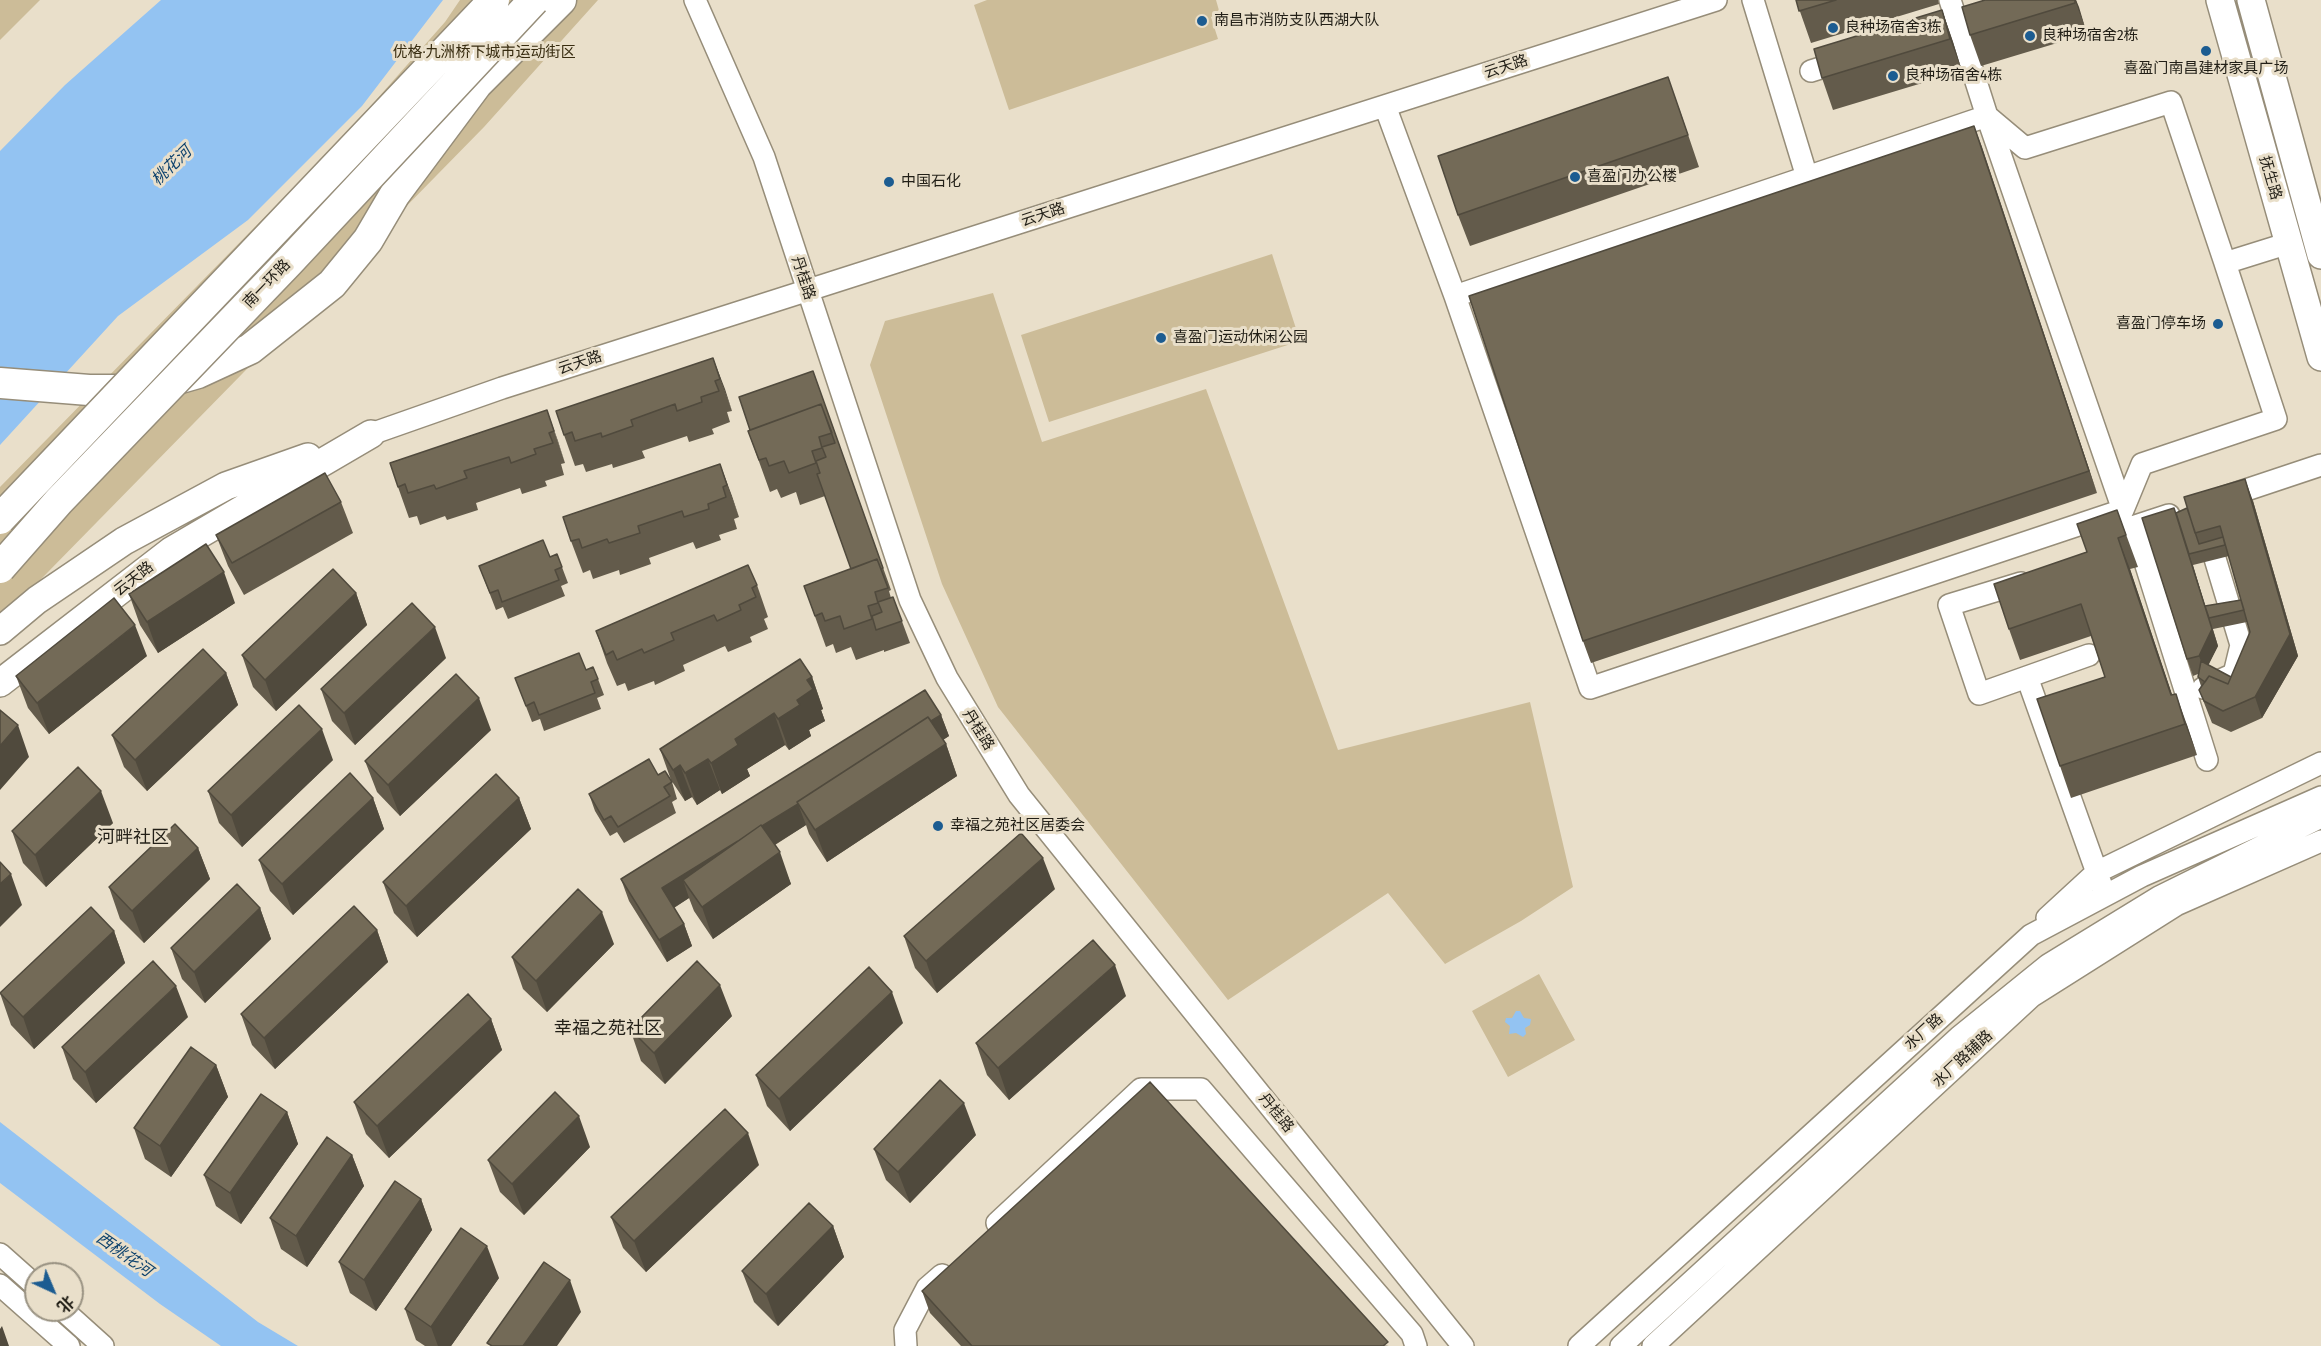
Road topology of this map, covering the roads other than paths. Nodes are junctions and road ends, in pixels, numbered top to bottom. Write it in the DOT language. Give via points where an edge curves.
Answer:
graph roads {
  1 [pos="494,0"];
  2 [pos="534,0"];
  3 [pos="561,0"];
  4 [pos="695,0"];
  5 [pos="1716,0"];
  6 [pos="1753,0"];
  7 [pos="1950,0"];
  8 [pos="2220,0"];
  9 [pos="2251,0"];
  10 [pos="1669,7"];
  11 [pos="1980,17"];
  12 [pos="1958,24"];
  13 [pos="1935,32"];
  14 [pos="1867,53"];
  15 [pos="1811,71"];
  16 [pos="1385,106"];
  17 [pos="1987,116"];
  18 [pos="1807,177"];
  19 [pos="2289,243"];
  20 [pos="2321,255"];
  21 [pos="2225,263"];
  22 [pos="807,291"];
  23 [pos="1455,296"];
  24 [pos="2321,357"];
  25 [pos="0,384"];
  26 [pos="371,434"];
  27 [pos="2321,465"];
  28 [pos="2196,510"];
  29 [pos="2128,518"];
  30 [pos="0,519"];
  31 [pos="2089,551"];
  32 [pos="0,568"];
  33 [pos="2039,577"];
  34 [pos="0,631"];
  35 [pos="2089,654"];
  36 [pos="2027,677"];
  37 [pos="0,683"];
  38 [pos="2187,695"];
  39 [pos="2207,760"];
  40 [pos="2321,763"];
  41 [pos="2321,797"];
  42 [pos="2321,817"];
  43 [pos="2321,841"];
  44 [pos="2097,872"];
  45 [pos="2106,896"];
  46 [pos="1719,1219"];
  47 [pos="979,1240"];
  48 [pos="0,1254"];
  49 [pos="953,1264"];
  50 [pos="24,1275"];
  51 [pos="0,1285"];
  52 [pos="1633,1297"];
  53 [pos="76,1322"];
  54 [pos="69,1346"];
  55 [pos="103,1346"];
  56 [pos="906,1346"];
  57 [pos="1416,1346"];
  58 [pos="1463,1346"];
  59 [pos="1566,1346"];
  60 [pos="1579,1346"];
  61 [pos="1622,1346"];
  62 [pos="1653,1346"];
  1 -- 30 [label="highway, bridge"];
  2 -- 32 [label="highway, 南一环路, bridge"];
  3 -- 25 [label="highway" via="477,84 395,194 368,240 332,284 250,349 198,373 139,390"];
  4 -- 22 [label="street, 丹桂路" via="764,157"];
  5 -- 10 [label="street, 云天路"];
  6 -- 18 [label="street"];
  7 -- 12 [label="street"];
  8 -- 19 [label="main road, 抚生路"];
  9 -- 20 [label="main road, 抚生路"];
  10 -- 16 [label="street, 云天路"];
  11 -- 12 [label="street"];
  12 -- 13 [label="street"];
  12 -- 17 [label="street"];
  14 -- 15 [label="street"];
  16 -- 22 [label="street, 云天路"];
  16 -- 23 [label="street"];
  17 -- 18 [label="street"];
  17 -- 21 [label="street" via="2025,148 2171,102"];
  17 -- 29 [label="street"];
  18 -- 23 [label="street"];
  19 -- 21 [label="street"];
  19 -- 24 [label="main road, 抚生路"];
  21 -- 29 [label="street" via="2276,420 2142,464"];
  22 -- 26 [label="street, 云天路" via="501,388"];
  22 -- 58 [label="street, 丹桂路" via="910,600 946,678 1019,795"];
  23 -- 29 [label="street" via="1590,688"];
  26 -- 34 [label="main road, 云天路" via="226,486 124,541 37,600"];
  26 -- 37 [label="main road, 云天路" via="171,551"];
  27 -- 28 [label="street"];
  28 -- 29 [label="street"];
  28 -- 38 [label="street" via="2241,645 2234,674"];
  29 -- 31 [label="street" via="2097,539"];
  29 -- 38 [label="street"];
  33 -- 36 [label="street" via="1949,605 1978,694"];
  35 -- 36 [label="street"];
  36 -- 44 [label="street"];
  38 -- 39 [label="street"];
  40 -- 44 [label="street"];
  41 -- 45 [label="street, 水厂路" via="2142,876"];
  42 -- 61 [label="street, 水厂路" via="2159,897 2048,965 1959,1037"];
  43 -- 62 [label="street, 水厂路辅路" via="2176,905 2032,996"];
  44 -- 45 [label="street"];
  44 -- 46 [label="street"];
  45 -- 46 [label="street, 水厂路" via="2031,935"];
  46 -- 52 [label="street, 水厂路"];
  47 -- 57 [label="street" via="1141,1089 1201,1089 1412,1334"];
  48 -- 50 [label="street"];
  49 -- 56 [label="street" via="927,1288 905,1330"];
  51 -- 54 [label="street"];
  52 -- 59 [label="street"];
  52 -- 60 [label="street, 水厂路"];
  53 -- 55 [label="street"];
}
